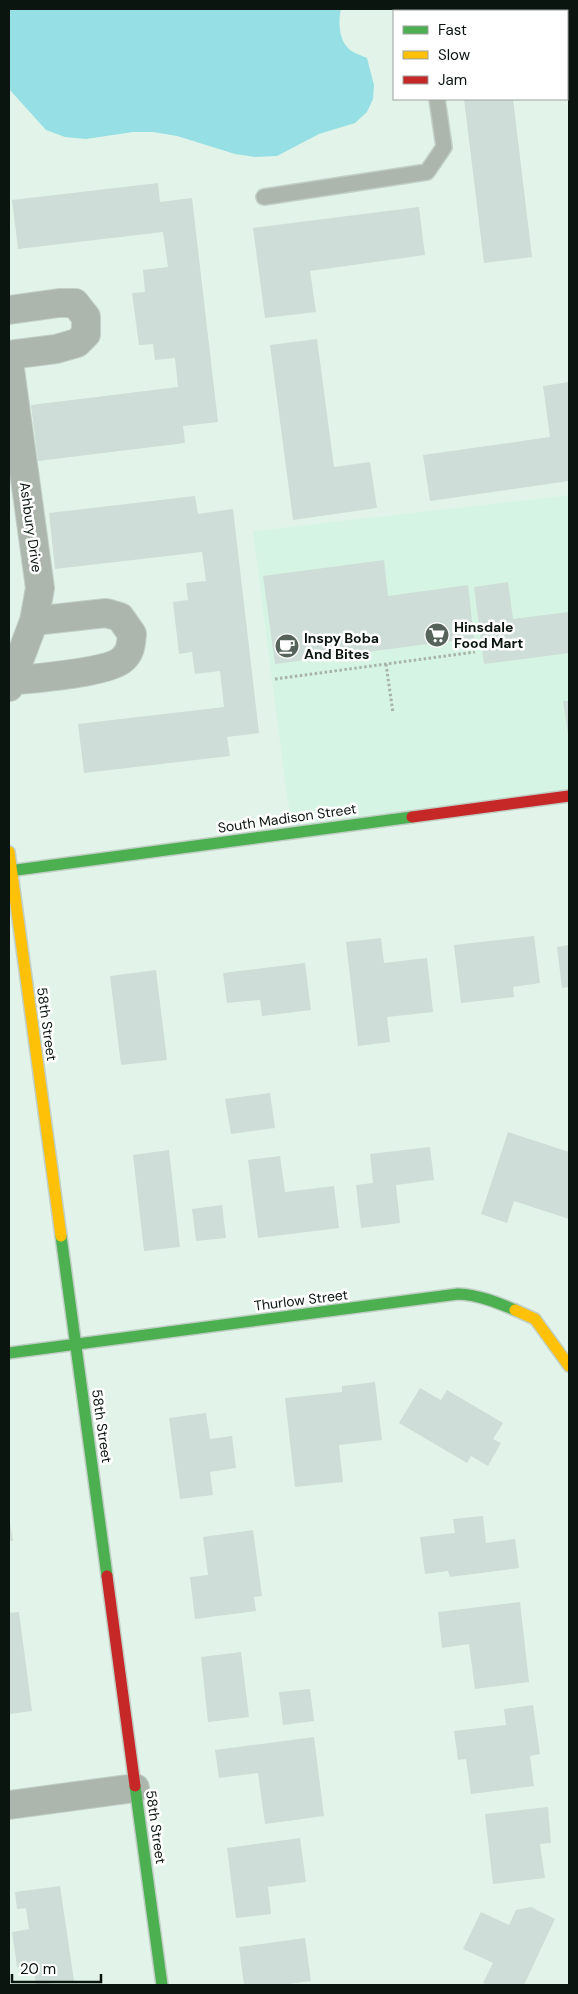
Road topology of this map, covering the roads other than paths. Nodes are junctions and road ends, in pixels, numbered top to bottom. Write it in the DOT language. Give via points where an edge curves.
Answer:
graph roads {
  1 [pos="437,100"];
  2 [pos="264,197"];
  3 [pos="9,310"];
  4 [pos="9,355"];
  5 [pos="9,362"];
  6 [pos="13,435"];
  7 [pos="17,488"];
  8 [pos="34,621"];
  9 [pos="10,684"];
  10 [pos="569,796"];
  11 [pos="9,852"];
  12 [pos="10,870"];
  13 [pos="76,1344"];
  14 [pos="9,1353"];
  15 [pos="569,1366"];
  16 [pos="135,1788"];
  17 [pos="9,1805"];
  18 [pos="162,1985"];
  1 -- 2 [label="lane" via="444,147 427,172"];
  3 -- 4 [label="street" via="75,303 86,317 86,334 78,343 56,349"];
  5 -- 6 [label="street, Ashbury Drive"];
  6 -- 7 [label="street, Ashbury Drive"];
  7 -- 8 [label="street, Ashbury Drive" via="40,588"];
  8 -- 9 [label="street, Ashbury Drive"];
  8 -- 9 [label="street" via="106,613 120,617 132,634 130,649 123,660 100,669"];
  10 -- 12 [label="street, South Madison Street"];
  11 -- 12 [label="street"];
  12 -- 13 [label="street, 58th Street"];
  13 -- 14 [label="street, Thurlow Street"];
  13 -- 15 [label="street, Thurlow Street" via="458,1294 492,1300 535,1319"];
  13 -- 16 [label="street, 58th Street"];
  16 -- 17 [label="street"];
  16 -- 18 [label="street, 58th Street"];
}
